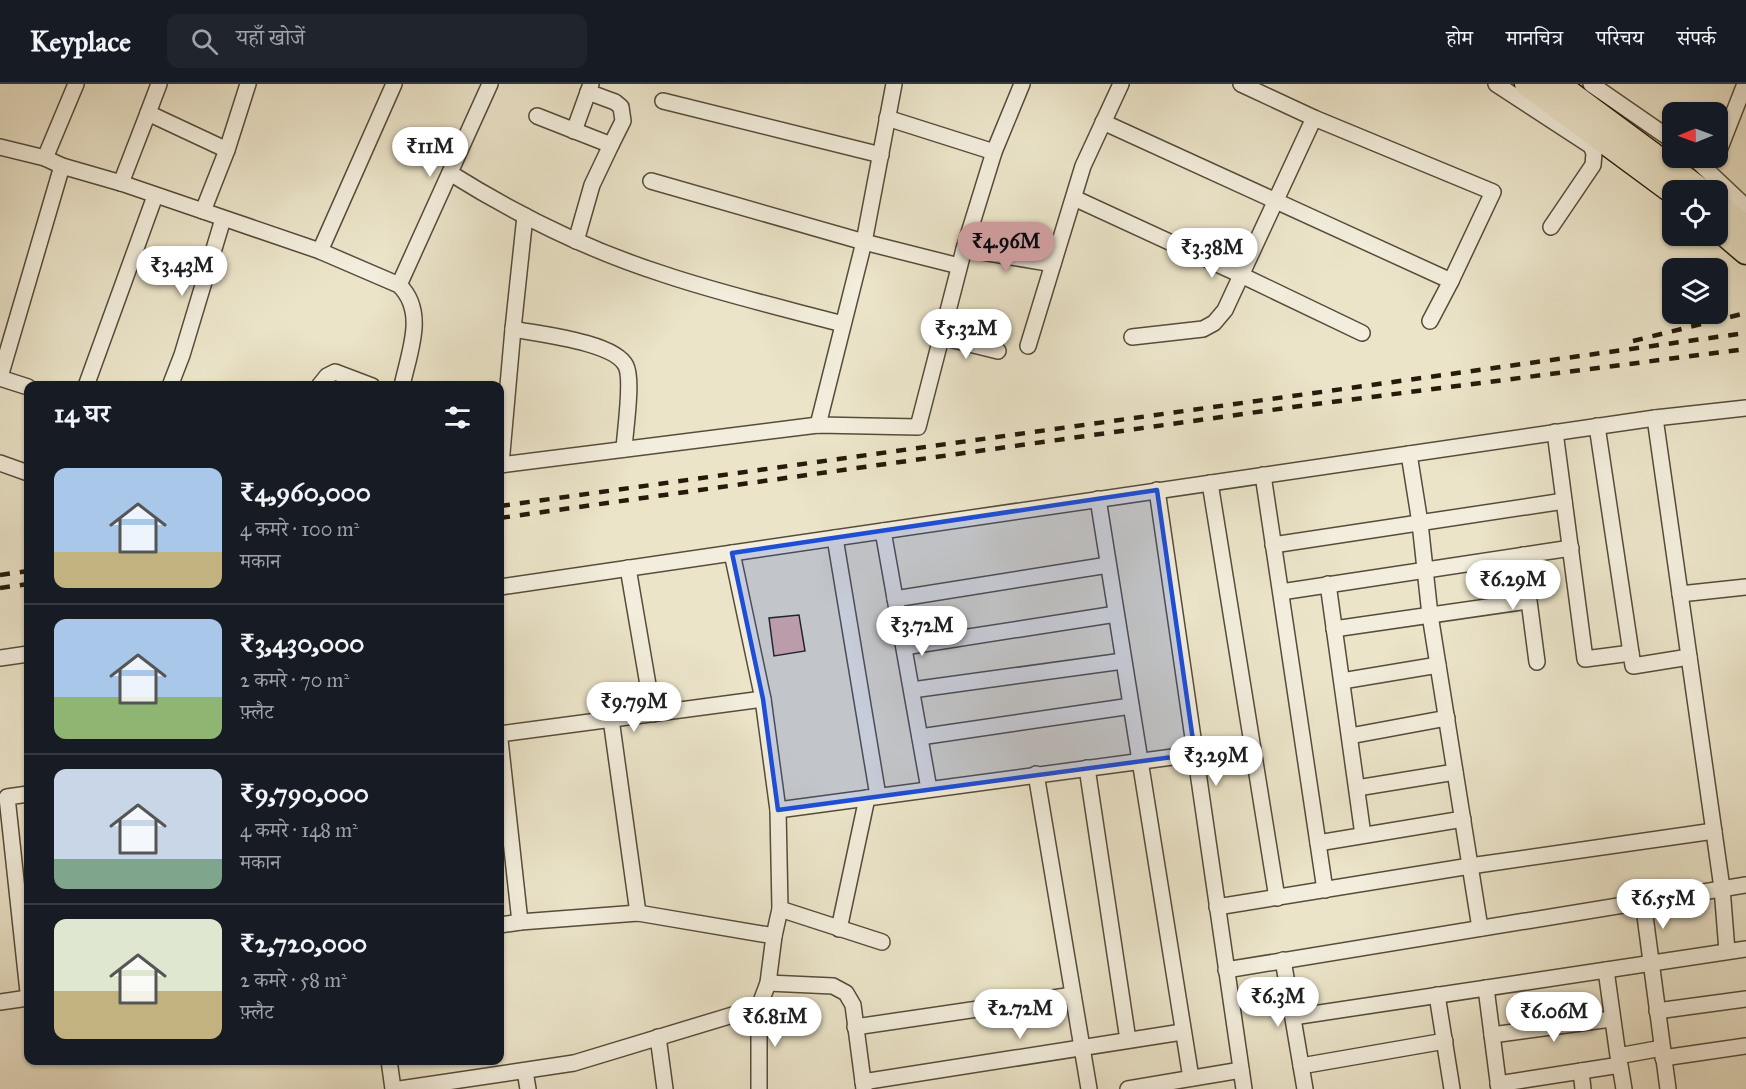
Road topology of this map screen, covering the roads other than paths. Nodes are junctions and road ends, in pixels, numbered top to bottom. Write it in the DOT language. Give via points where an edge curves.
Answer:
graph roads {
  1 [pos="76,84"];
  2 [pos="159,84"];
  3 [pos="248,84"];
  4 [pos="394,84"];
  5 [pos="490,84"];
  6 [pos="894,84"];
  7 [pos="1022,84"];
  8 [pos="1121,84"];
  9 [pos="1241,84"];
  10 [pos="1496,84"];
  11 [pos="1527,84"];
  12 [pos="1557,84"];
  13 [pos="1591,84"];
  14 [pos="1745,84"];
  15 [pos="590,88"];
  16 [pos="663,101"];
  17 [pos="148,113"];
  18 [pos="537,116"];
  19 [pos="887,118"];
  20 [pos="1314,118"];
  21 [pos="1104,122"];
  22 [pos="1728,127"];
  23 [pos="574,130"];
  24 [pos="1662,133"];
  25 [pos="611,145"];
  26 [pos="0,147"];
  27 [pos="227,150"];
  28 [pos="994,152"];
  29 [pos="881,154"];
  30 [pos="45,158"];
  31 [pos="62,166"];
  32 [pos="450,173"];
  33 [pos="1702,180"];
  34 [pos="651,181"];
  35 [pos="122,183"];
  36 [pos="1662,184"];
  37 [pos="155,196"];
  38 [pos="1728,196"];
  39 [pos="1074,198"];
  40 [pos="1276,201"];
  41 [pos="1746,207"];
  42 [pos="203,212"];
  43 [pos="1728,214"];
  44 [pos="525,216"];
  45 [pos="224,219"];
  46 [pos="1551,227"];
  47 [pos="1746,229"];
  48 [pos="1728,237"];
  49 [pos="576,241"];
  50 [pos="864,242"];
  51 [pos="964,249"];
  52 [pos="320,251"];
  53 [pos="1746,252"];
  54 [pos="1053,264"];
  55 [pos="959,266"];
  56 [pos="1241,274"];
  57 [pos="1451,281"];
  58 [pos="399,285"];
  59 [pos="1430,321"];
  60 [pos="843,324"];
  61 [pos="513,329"];
  62 [pos="1362,333"];
  63 [pos="941,337"];
  64 [pos="1132,337"];
  65 [pos="1028,346"];
  66 [pos="998,351"];
  67 [pos="0,377"];
  68 [pos="88,381"];
  69 [pos="172,381"];
  70 [pos="323,381"];
  71 [pos="359,381"];
  72 [pos="403,381"];
  73 [pos="24,386"];
  74 [pos="1746,408"];
  75 [pos="1655,418"];
  76 [pos="504,422"];
  77 [pos="818,425"];
  78 [pos="1597,426"];
  79 [pos="1555,432"];
  80 [pos="624,450"];
  81 [pos="1409,454"];
  82 [pos="0,463"];
  83 [pos="504,464"];
  84 [pos="24,472"];
  85 [pos="1263,475"];
  86 [pos="1210,483"];
  87 [pos="1157,490"];
  88 [pos="1098,499"];
  89 [pos="1564,501"];
  90 [pos="1420,523"];
  91 [pos="883,531"];
  92 [pos="835,538"];
  93 [pos="1273,545"];
  94 [pos="1571,548"];
  95 [pos="732,553"];
  96 [pos="1523,555"];
  97 [pos="1108,565"];
  98 [pos="628,568"];
  99 [pos="1426,570"];
  100 [pos="1328,584"];
  101 [pos="504,586"];
  102 [pos="1746,587"];
  103 [pos="1281,591"];
  104 [pos="1680,594"];
  105 [pos="895,599"];
  106 [pos="1528,601"];
  107 [pos="1116,614"];
  108 [pos="1430,615"];
  109 [pos="1335,629"];
  110 [pos="904,647"];
  111 [pos="1631,653"];
  112 [pos="24,655"];
  113 [pos="1689,657"];
  114 [pos="0,658"];
  115 [pos="1123,661"];
  116 [pos="1537,662"];
  117 [pos="1438,665"];
  118 [pos="1342,681"];
  119 [pos="912,690"];
  120 [pos="763,699"];
  121 [pos="1131,706"];
  122 [pos="653,714"];
  123 [pos="1447,718"];
  124 [pos="611,719"];
  125 [pos="504,733"];
  126 [pos="1350,736"];
  127 [pos="920,737"];
  128 [pos="1195,754"];
  129 [pos="1139,761"];
  130 [pos="1087,768"];
  131 [pos="1455,772"];
  132 [pos="1036,774"];
  133 [pos="504,776"];
  134 [pos="1357,788"];
  135 [pos="929,789"];
  136 [pos="24,795"];
  137 [pos="872,797"];
  138 [pos="778,810"];
  139 [pos="1463,819"];
  140 [pos="1714,831"];
  141 [pos="1363,835"];
  142 [pos="1318,843"];
  143 [pos="1470,866"];
  144 [pos="1746,885"];
  145 [pos="1722,888"];
  146 [pos="1325,890"];
  147 [pos="1277,898"];
  148 [pos="1643,901"];
  149 [pos="1217,908"];
  150 [pos="780,909"];
  151 [pos="638,913"];
  152 [pos="520,922"];
  153 [pos="504,924"];
  154 [pos="1480,928"];
  155 [pos="839,929"];
  156 [pos="774,936"];
  157 [pos="882,942"];
  158 [pos="1746,949"];
  159 [pos="1727,951"];
  160 [pos="24,955"];
  161 [pos="1283,960"];
  162 [pos="1651,963"];
  163 [pos="1226,970"];
  164 [pos="1606,970"];
  165 [pos="768,983"];
  166 [pos="1486,988"];
  167 [pos="1073,995"];
  168 [pos="1437,995"];
  169 [pos="24,999"];
  170 [pos="1746,999"];
  171 [pos="0,1002"];
  172 [pos="759,1007"];
  173 [pos="1657,1011"];
  174 [pos="1293,1017"];
  175 [pos="1611,1019"];
  176 [pos="855,1027"];
  177 [pos="1182,1032"];
  178 [pos="1492,1035"];
  179 [pos="658,1037"];
  180 [pos="1128,1040"];
  181 [pos="1444,1041"];
  182 [pos="1746,1046"];
  183 [pos="1082,1047"];
  184 [pos="1663,1053"];
  185 [pos="390,1065"];
  186 [pos="1301,1066"];
  187 [pos="1241,1070"];
  188 [pos="525,1071"];
  189 [pos="1581,1071"];
  190 [pos="1186,1082"];
  191 [pos="863,1085"];
  192 [pos="1499,1086"];
  193 [pos="393,1089"];
  194 [pos="400,1089"];
  195 [pos="528,1089"];
  196 [pos="665,1089"];
  197 [pos="759,1089"];
  198 [pos="1089,1089"];
  199 [pos="1128,1089"];
  200 [pos="1244,1089"];
  201 [pos="1305,1089"];
  202 [pos="1452,1089"];
  203 [pos="1583,1089"];
  204 [pos="1624,1089"];
  205 [pos="1668,1089"];
  1 -- 30 [label="street"];
  2 -- 17 [label="street"];
  3 -- 27 [label="street"];
  4 -- 52 [label="street"];
  5 -- 32 [label="street"];
  6 -- 19 [label="street"];
  7 -- 28 [label="street"];
  8 -- 21 [label="street"];
  9 -- 20 [label="street"];
  10 -- 46 [label="street" via="1591,146 1594,153 1593,165"];
  11 -- 36 [label="main road"];
  12 -- 33 [label="main road"];
  13 -- 24 [label="street"];
  14 -- 22 [label="street"];
  15 -- 23 [label="street"];
  15 -- 25 [label="street" via="621,107 622,121"];
  16 -- 29 [label="street"];
  17 -- 27 [label="street"];
  17 -- 35 [label="street"];
  18 -- 23 [label="street"];
  19 -- 28 [label="street"];
  19 -- 29 [label="street"];
  20 -- 40 [label="street"];
  20 -- 57 [label="street" via="1493,192"];
  21 -- 39 [label="street" via="1083,166"];
  21 -- 40 [label="street"];
  23 -- 25 [label="street"];
  25 -- 49 [label="street" via="592,185"];
  26 -- 30 [label="street"];
  27 -- 42 [label="street"];
  28 -- 51 [label="street"];
  29 -- 50 [label="street"];
  30 -- 31 [label="street"];
  31 -- 35 [label="street"];
  31 -- 67 [label="street"];
  32 -- 44 [label="street"];
  32 -- 58 [label="street"];
  34 -- 50 [label="street"];
  35 -- 37 [label="street"];
  37 -- 42 [label="street"];
  37 -- 68 [label="street"];
  38 -- 41 [label="street"];
  39 -- 54 [label="street"];
  39 -- 56 [label="street"];
  40 -- 56 [label="street"];
  40 -- 57 [label="street"];
  42 -- 45 [label="street"];
  43 -- 47 [label="main road"];
  44 -- 49 [label="street"];
  44 -- 61 [label="street"];
  45 -- 52 [label="street"];
  45 -- 69 [label="street"];
  48 -- 53 [label="main road"];
  49 -- 60 [label="street" via="662,274"];
  50 -- 55 [label="street"];
  50 -- 60 [label="street"];
  51 -- 54 [label="street"];
  51 -- 55 [label="street"];
  52 -- 58 [label="street"];
  54 -- 65 [label="street"];
  55 -- 63 [label="street"];
  56 -- 62 [label="street"];
  56 -- 64 [label="street" via="1225,310 1214,323 1203,328"];
  57 -- 59 [label="street"];
  58 -- 72 [label="street" via="415,313"];
  60 -- 77 [label="street"];
  61 -- 76 [label="street"];
  61 -- 80 [label="street" via="597,346 619,357 629,377"];
  63 -- 66 [label="street"];
  63 -- 77 [label="street" via="918,427"];
  67 -- 73 [label="street"];
  70 -- 71 [label="street" via="335,372"];
  74 -- 75 [label="street"];
  75 -- 78 [label="street"];
  75 -- 104 [label="street"];
  77 -- 80 [label="street"];
  78 -- 79 [label="street"];
  78 -- 111 [label="street"];
  79 -- 81 [label="street"];
  79 -- 89 [label="street"];
  80 -- 83 [label="street"];
  81 -- 85 [label="street"];
  81 -- 90 [label="street"];
  82 -- 84 [label="street"];
  85 -- 86 [label="street"];
  85 -- 93 [label="street"];
  86 -- 87 [label="street"];
  86 -- 147 [label="street"];
  87 -- 88 [label="street"];
  87 -- 128 [label="street"];
  88 -- 91 [label="street"];
  88 -- 97 [label="street"];
  89 -- 90 [label="street"];
  89 -- 94 [label="street"];
  90 -- 93 [label="street"];
  90 -- 99 [label="street"];
  91 -- 92 [label="street"];
  91 -- 105 [label="street"];
  92 -- 95 [label="street"];
  92 -- 137 [label="street"];
  93 -- 103 [label="street"];
  94 -- 96 [label="street"];
  94 -- 111 [label="street" via="1585,659"];
  95 -- 98 [label="street"];
  95 -- 120 [label="street"];
  96 -- 99 [label="street"];
  96 -- 106 [label="street"];
  97 -- 105 [label="street"];
  97 -- 107 [label="street"];
  98 -- 101 [label="street"];
  98 -- 122 [label="street"];
  99 -- 100 [label="street"];
  99 -- 108 [label="street"];
  100 -- 103 [label="street"];
  100 -- 109 [label="street"];
  102 -- 104 [label="street"];
  103 -- 142 [label="street"];
  104 -- 113 [label="street"];
  105 -- 110 [label="street"];
  106 -- 108 [label="street"];
  106 -- 116 [label="street"];
  107 -- 110 [label="street"];
  107 -- 115 [label="street"];
  108 -- 109 [label="street"];
  108 -- 117 [label="street"];
  109 -- 118 [label="street"];
  110 -- 119 [label="street"];
  111 -- 113 [label="street" via="1633,666"];
  112 -- 114 [label="street"];
  113 -- 140 [label="street"];
  115 -- 119 [label="street"];
  115 -- 121 [label="street"];
  117 -- 118 [label="street"];
  117 -- 123 [label="street"];
  118 -- 126 [label="street"];
  119 -- 127 [label="street"];
  120 -- 122 [label="street"];
  120 -- 138 [label="street"];
  121 -- 127 [label="street"];
  121 -- 129 [label="street"];
  122 -- 124 [label="street"];
  123 -- 126 [label="street"];
  123 -- 131 [label="street"];
  124 -- 125 [label="street"];
  124 -- 151 [label="street"];
  126 -- 134 [label="street"];
  127 -- 135 [label="street"];
  128 -- 129 [label="street"];
  128 -- 149 [label="street"];
  129 -- 130 [label="street"];
  129 -- 177 [label="street"];
  130 -- 132 [label="street"];
  130 -- 180 [label="street"];
  131 -- 134 [label="street"];
  131 -- 139 [label="street"];
  132 -- 135 [label="street"];
  132 -- 167 [label="street"];
  133 -- 152 [label="street"];
  134 -- 141 [label="street"];
  135 -- 137 [label="street"];
  136 -- 160 [label="street" via="7,797"];
  137 -- 138 [label="street"];
  137 -- 155 [label="street"];
  138 -- 150 [label="street"];
  139 -- 141 [label="street"];
  139 -- 143 [label="street"];
  140 -- 143 [label="street"];
  140 -- 145 [label="street"];
  141 -- 142 [label="street"];
  142 -- 146 [label="street"];
  143 -- 146 [label="street"];
  143 -- 154 [label="street"];
  144 -- 145 [label="street"];
  145 -- 148 [label="street"];
  145 -- 159 [label="street"];
  146 -- 147 [label="street"];
  147 -- 149 [label="street"];
  148 -- 154 [label="street"];
  148 -- 162 [label="street"];
  149 -- 163 [label="street"];
  150 -- 155 [label="street"];
  150 -- 156 [label="street"];
  151 -- 152 [label="street"];
  151 -- 156 [label="street"];
  152 -- 153 [label="street"];
  154 -- 161 [label="street"];
  155 -- 157 [label="street"];
  156 -- 165 [label="street"];
  158 -- 159 [label="street"];
  159 -- 162 [label="street"];
  161 -- 163 [label="street"];
  161 -- 174 [label="street"];
  162 -- 164 [label="street"];
  162 -- 173 [label="street"];
  163 -- 187 [label="street"];
  164 -- 166 [label="street"];
  164 -- 175 [label="street"];
  165 -- 172 [label="street"];
  165 -- 176 [label="street" via="833,986 846,993 853,1005"];
  166 -- 168 [label="street"];
  166 -- 178 [label="street"];
  167 -- 176 [label="street"];
  167 -- 183 [label="street"];
  168 -- 174 [label="street"];
  168 -- 181 [label="street"];
  169 -- 171 [label="street"];
  170 -- 173 [label="street"];
  172 -- 179 [label="street"];
  172 -- 197 [label="street"];
  173 -- 184 [label="street"];
  174 -- 186 [label="street"];
  175 -- 178 [label="street"];
  175 -- 184 [label="street" via="1618,1056"];
  176 -- 191 [label="street"];
  177 -- 180 [label="street"];
  177 -- 190 [label="street"];
  178 -- 192 [label="street"];
  179 -- 188 [label="street" via="574,1064"];
  179 -- 196 [label="street"];
  180 -- 183 [label="street"];
  181 -- 186 [label="street"];
  181 -- 202 [label="street"];
  182 -- 184 [label="street"];
  183 -- 191 [label="street"];
  183 -- 198 [label="street"];
  184 -- 205 [label="street"];
  185 -- 193 [label="street"];
  186 -- 201 [label="street"];
  187 -- 190 [label="street"];
  187 -- 200 [label="street"];
  188 -- 194 [label="street"];
  188 -- 195 [label="street"];
  189 -- 192 [label="street"];
  189 -- 203 [label="street"];
  189 -- 204 [label="street" via="1620,1065"];
  190 -- 199 [label="street"];
}
